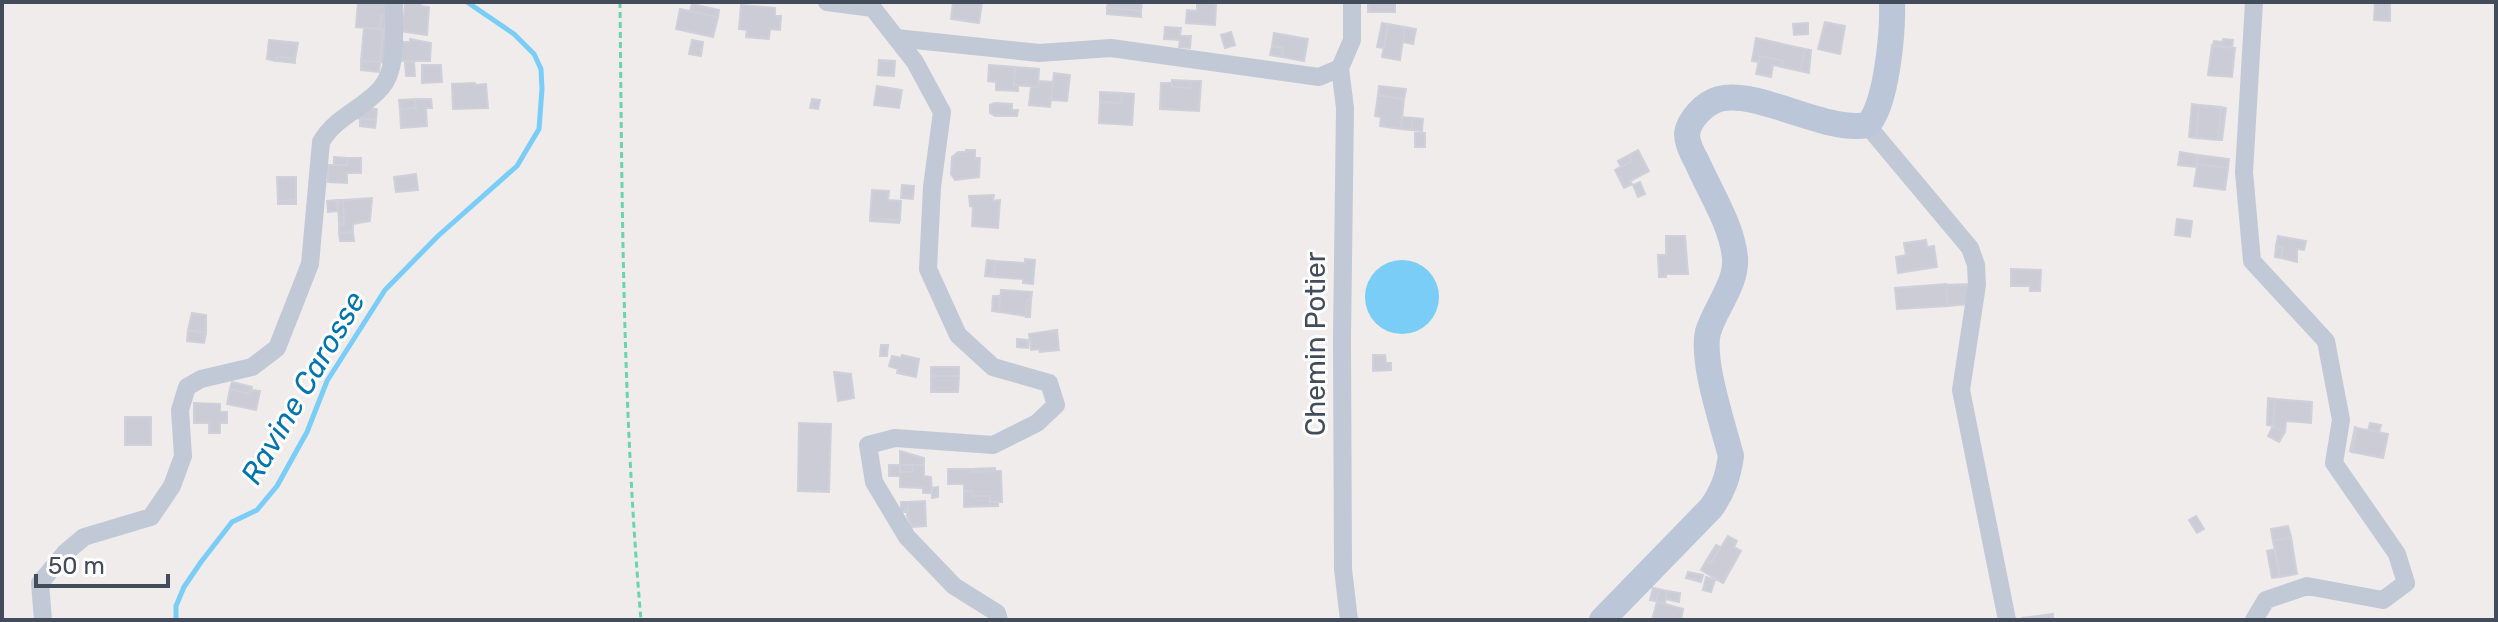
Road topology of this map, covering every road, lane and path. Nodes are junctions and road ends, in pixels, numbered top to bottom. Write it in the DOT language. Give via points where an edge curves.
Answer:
graph roads {
  1 [pos="394,2"];
  2 [pos="620,2"];
  3 [pos="827,2"];
  4 [pos="1352,2"];
  5 [pos="1892,2"];
  6 [pos="2254,2"];
  7 [pos="871,5"];
  8 [pos="896,38"];
  9 [pos="1340,68"];
  10 [pos="1867,125"];
  11 [pos="43,620"];
  12 [pos="641,620"];
  13 [pos="999,620"];
  14 [pos="1349,620"];
  15 [pos="1602,620"];
  16 [pos="2007,620"];
  17 [pos="2254,620"];
  1 -- 11 [label="street" via="390,71 382,88 329,128 321,142 310,264 277,348 252,367 187,387 180,410 183,456 172,486 151,517 84,537 65,553 40,583"];
  2 -- 12 [label="path" via="623,304"];
  3 -- 7 [label="street"];
  4 -- 9 [label="street" via="1352,40"];
  5 -- 10 [label="main road" via="1885,84"];
  6 -- 17 [label="street" via="2244,172 2252,261 2326,341 2341,420 2334,463 2397,554 2406,583 2383,600 2307,586 2266,600"];
  7 -- 8 [label="street"];
  8 -- 9 [label="street" via="1039,53 1111,48 1319,77"];
  8 -- 13 [label="street" via="942,112 928,269 958,335 993,367 1049,383 1056,405 1037,423 993,445 895,438 868,445 874,482 907,537 954,586 997,613"];
  9 -- 14 [label="street, Chemin Potier" via="1345,108 1343,569"];
  10 -- 15 [label="main road" via="1846,125 1737,98 1718,99 1694,119 1687,134 1691,149 1727,227 1736,260 1706,352 1731,456 1729,472 1711,508"];
  10 -- 16 [label="street" via="1970,248 1976,265 1961,390"];
}
